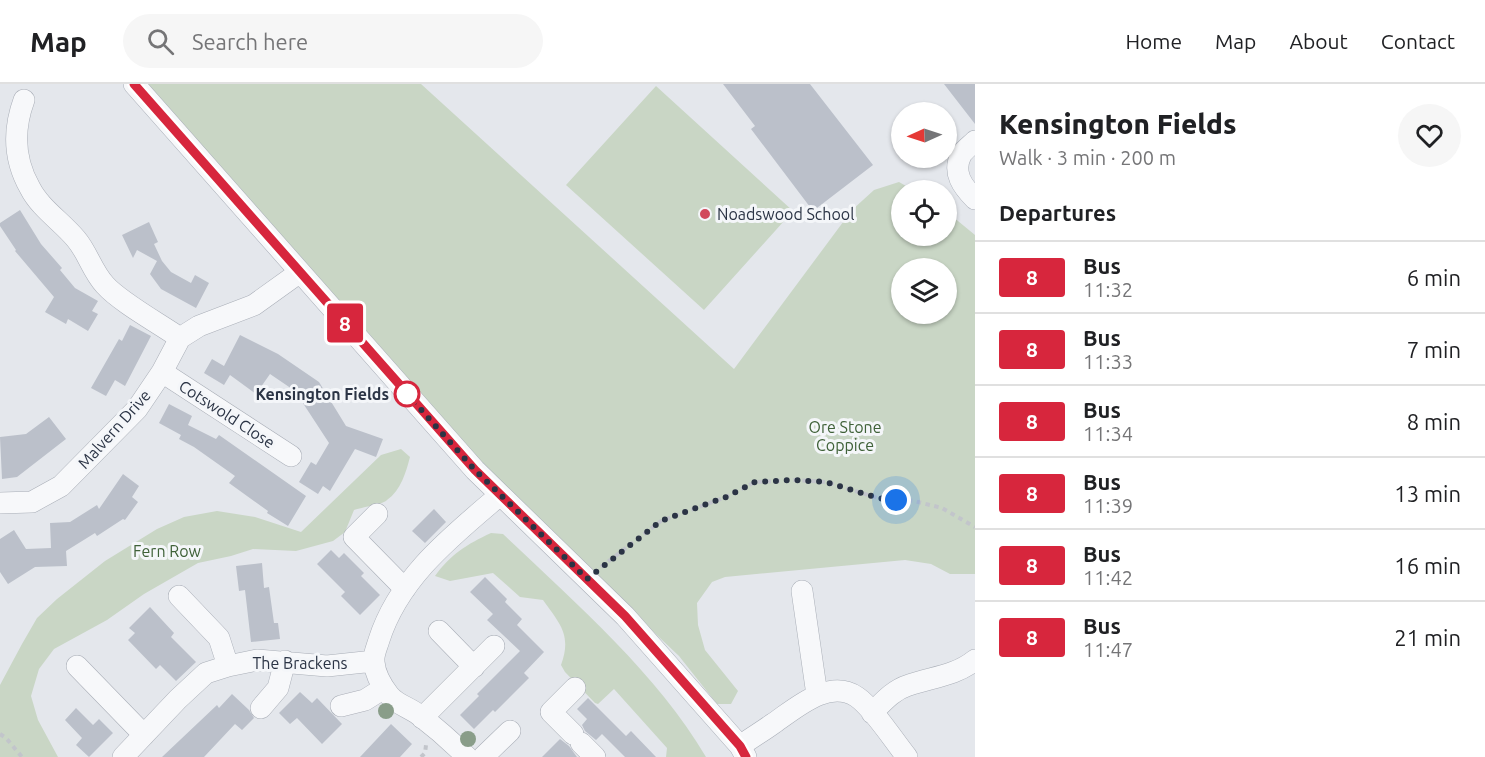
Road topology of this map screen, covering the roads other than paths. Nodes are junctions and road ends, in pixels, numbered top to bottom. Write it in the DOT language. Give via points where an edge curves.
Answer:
graph roads {
  1 [pos="134,84"];
  2 [pos="24,100"];
  3 [pos="8,133"];
  4 [pos="975,141"];
  5 [pos="975,199"];
  6 [pos="300,272"];
  7 [pos="180,338"];
  8 [pos="162,372"];
  9 [pos="291,456"];
  10 [pos="500,495"];
  11 [pos="0,503"];
  12 [pos="377,514"];
  13 [pos="405,589"];
  14 [pos="802,591"];
  15 [pos="179,596"];
  16 [pos="439,631"];
  17 [pos="494,646"];
  18 [pos="975,660"];
  19 [pos="285,661"];
  20 [pos="374,661"];
  21 [pos="76,666"];
  22 [pos="228,666"];
  23 [pos="474,667"];
  24 [pos="384,688"];
  25 [pos="575,688"];
  26 [pos="817,695"];
  27 [pos="341,706"];
  28 [pos="261,708"];
  29 [pos="872,713"];
  30 [pos="422,718"];
  31 [pos="510,730"];
  32 [pos="144,735"];
  33 [pos="583,745"];
  34 [pos="743,752"];
  35 [pos="123,757"];
  36 [pos="467,757"];
  37 [pos="483,757"];
  38 [pos="907,757"];
  1 -- 6 [label="street"];
  2 -- 3 [label="street"];
  3 -- 7 [label="street" via="30,189 84,248 105,286"];
  4 -- 5 [label="street" via="961,155 957,174 964,189"];
  6 -- 7 [label="street" via="254,305"];
  6 -- 10 [label="street"];
  7 -- 8 [label="street, Malvern Drive"];
  8 -- 9 [label="street, Cotswold Close"];
  8 -- 11 [label="street, Malvern Drive" via="137,409 61,486 32,502"];
  10 -- 13 [label="street" via="448,540"];
  10 -- 34 [label="street" via="625,616"];
  12 -- 13 [label="street" via="354,537"];
  13 -- 20 [label="street" via="383,626"];
  14 -- 26 [label="street"];
  15 -- 22 [label="street" via="219,638"];
  16 -- 23 [label="street"];
  17 -- 23 [label="street"];
  18 -- 29 [label="street" via="952,674 908,685 891,694"];
  19 -- 20 [label="street, The Brackens" via="327,666"];
  19 -- 22 [label="street, The Brackens" via="257,660"];
  19 -- 28 [label="street" via="278,688"];
  20 -- 24 [label="street"];
  21 -- 32 [label="street"];
  22 -- 32 [label="street, The Brackens" via="206,673"];
  23 -- 30 [label="street"];
  24 -- 27 [label="street" via="366,700"];
  24 -- 30 [label="street" via="389,696"];
  25 -- 33 [label="street" via="550,712"];
  26 -- 29 [label="street" via="837,692 856,696"];
  26 -- 34 [label="street" via="798,705"];
  29 -- 38 [label="street"];
  30 -- 36 [label="street"];
  31 -- 37 [label="street"];
  32 -- 35 [label="street, The Brackens"];
}
